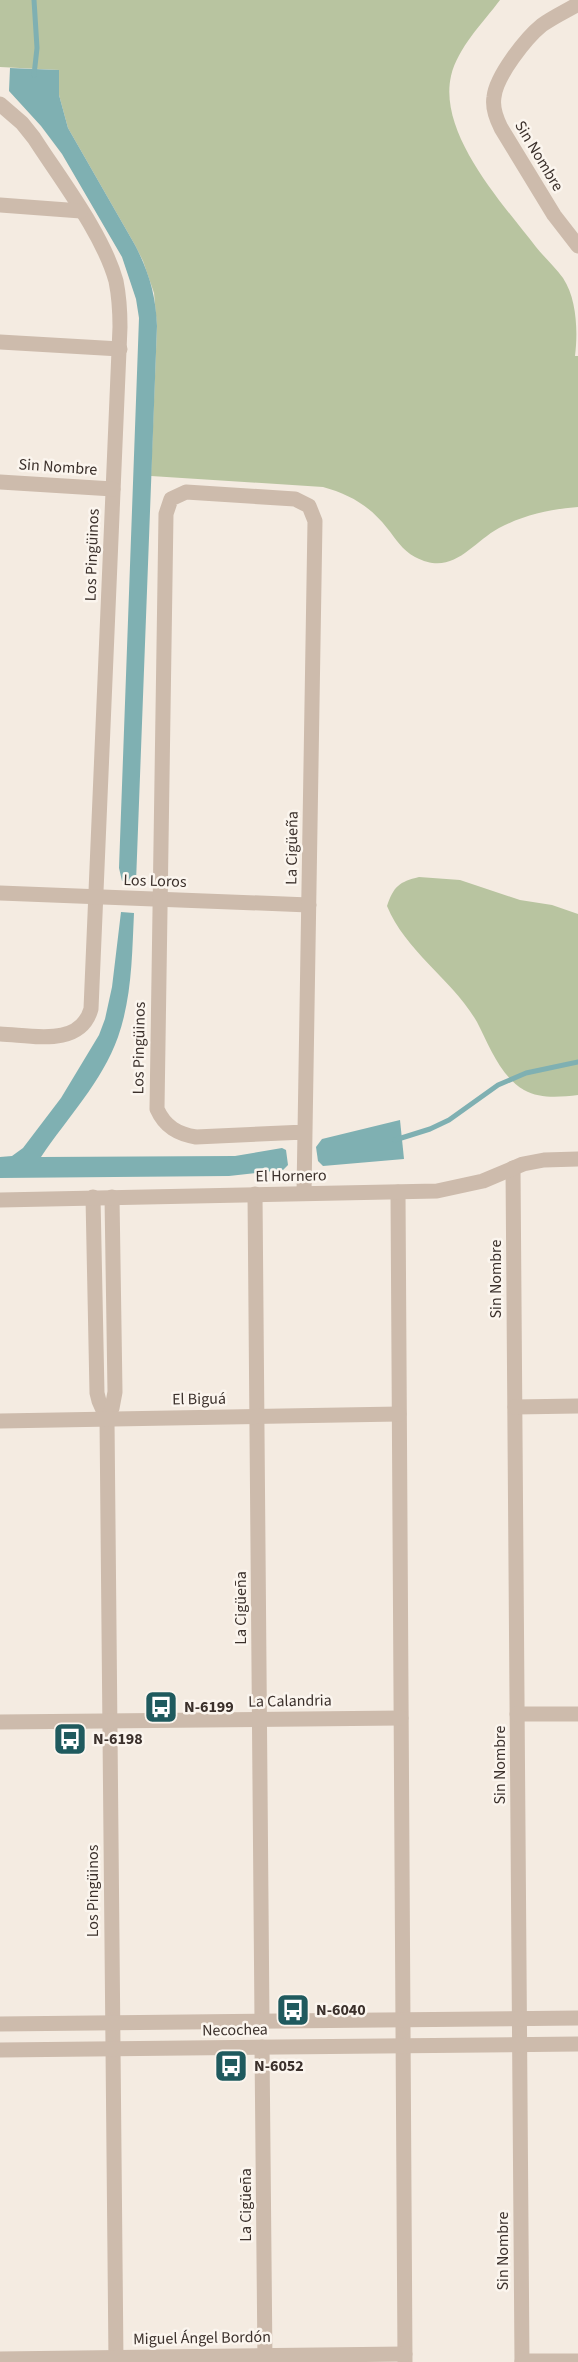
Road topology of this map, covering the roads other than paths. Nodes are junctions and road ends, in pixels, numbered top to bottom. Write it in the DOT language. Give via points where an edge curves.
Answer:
graph roads {
  1 [pos="578,4"];
  2 [pos="5,108"];
  3 [pos="0,205"];
  4 [pos="81,211"];
  5 [pos="578,246"];
  6 [pos="0,342"];
  7 [pos="120,349"];
  8 [pos="0,482"];
  9 [pos="113,489"];
  10 [pos="171,499"];
  11 [pos="0,893"];
  12 [pos="96,896"];
  13 [pos="159,899"];
  14 [pos="309,905"];
  15 [pos="0,1034"];
  16 [pos="305,1132"];
  17 [pos="578,1159"];
  18 [pos="513,1168"];
  19 [pos="398,1192"];
  20 [pos="304,1193"];
  21 [pos="255,1194"];
  22 [pos="93,1197"];
  23 [pos="112,1197"];
  24 [pos="0,1200"];
  25 [pos="578,1406"];
  26 [pos="515,1407"];
  27 [pos="399,1414"];
  28 [pos="257,1416"];
  29 [pos="107,1419"];
  30 [pos="0,1421"];
  31 [pos="517,1714"];
  32 [pos="578,1714"];
  33 [pos="401,1718"];
  34 [pos="260,1719"];
  35 [pos="110,1721"];
  36 [pos="0,1722"];
  37 [pos="519,2018"];
  38 [pos="578,2018"];
  39 [pos="403,2019"];
  40 [pos="262,2021"];
  41 [pos="112,2023"];
  42 [pos="0,2024"];
  43 [pos="520,2044"];
  44 [pos="578,2044"];
  45 [pos="403,2046"];
  46 [pos="262,2047"];
  47 [pos="113,2049"];
  48 [pos="0,2050"];
  49 [pos="405,2358"];
  50 [pos="0,2359"];
  51 [pos="265,2359"];
  52 [pos="116,2360"];
  53 [pos="578,2361"];
  54 [pos="522,2362"];
  1 -- 5 [label="street, Sin Nombre" via="533,33 498,83 493,100 501,128 554,215"];
  2 -- 4 [label="street, Los Pingüinos" via="34,138"];
  3 -- 4 [label="street"];
  4 -- 7 [label="street, Los Pingüinos" via="116,283"];
  6 -- 7 [label="street"];
  7 -- 9 [label="street, Los Pingüinos"];
  8 -- 9 [label="street, Sin Nombre"];
  9 -- 12 [label="street, Los Pingüinos"];
  10 -- 13 [label="street, Los Pingüinos" via="166,514"];
  10 -- 14 [label="street, La Cigüeña" via="186,492 295,499 309,506 315,521"];
  11 -- 12 [label="street, Los Loros"];
  12 -- 13 [label="street, Los Loros"];
  12 -- 15 [label="street, Los Pingüinos" via="89,1016 80,1028 57,1036"];
  13 -- 14 [label="street, Los Loros"];
  13 -- 16 [label="street, Los Pingüinos" via="156,1101 162,1119 177,1132 196,1137"];
  14 -- 16 [label="street, La Cigüeña"];
  16 -- 20 [label="street, La Cigüeña"];
  17 -- 18 [label="street, El Hornero" via="544,1160"];
  18 -- 19 [label="street, El Hornero" via="460,1187"];
  18 -- 26 [label="street, Sin Nombre"];
  19 -- 20 [label="street, El Hornero"];
  19 -- 27 [label="street"];
  20 -- 21 [label="street, El Hornero"];
  21 -- 23 [label="street, El Hornero"];
  21 -- 28 [label="street, La Cigüeña"];
  22 -- 23 [label="street, El Hornero"];
  22 -- 24 [label="street, El Hornero"];
  22 -- 29 [label="street, Los Pingüinos" via="98,1393"];
  23 -- 29 [label="street, Los Pingüinos" via="115,1392"];
  25 -- 26 [label="street"];
  26 -- 31 [label="street, Sin Nombre"];
  27 -- 28 [label="street, El Biguá"];
  27 -- 33 [label="street"];
  28 -- 29 [label="street, El Biguá"];
  28 -- 34 [label="street, La Cigüeña"];
  29 -- 30 [label="street, El Biguá"];
  29 -- 35 [label="street, Los Pingüinos"];
  31 -- 32 [label="street"];
  31 -- 37 [label="street, Sin Nombre"];
  33 -- 34 [label="street, La Calandria"];
  33 -- 39 [label="street"];
  34 -- 35 [label="street, La Calandria"];
  34 -- 40 [label="street, La Cigüeña"];
  35 -- 36 [label="street, La Calandria"];
  35 -- 41 [label="street, Los Pingüinos"];
  37 -- 38 [label="street, Necochea"];
  37 -- 39 [label="street, Necochea"];
  37 -- 43 [label="street, Sin Nombre"];
  39 -- 40 [label="street, Necochea"];
  39 -- 45 [label="street"];
  40 -- 41 [label="street, Necochea"];
  41 -- 42 [label="street, Necochea"];
  41 -- 47 [label="street, Los Pingüinos"];
  43 -- 44 [label="street, Necochea"];
  43 -- 45 [label="street, Necochea"];
  43 -- 54 [label="street, Sin Nombre"];
  45 -- 46 [label="street, Necochea"];
  45 -- 49 [label="street"];
  46 -- 47 [label="street, Necochea"];
  46 -- 51 [label="street, La Cigüeña"];
  47 -- 48 [label="street, Necochea"];
  47 -- 52 [label="street, Los Pingüinos"];
  49 -- 51 [label="street, Miguel Ángel Bordón"];
  50 -- 52 [label="street, Miguel Ángel Bordón"];
  51 -- 52 [label="street, Miguel Ángel Bordón"];
  53 -- 54 [label="street"];
}
